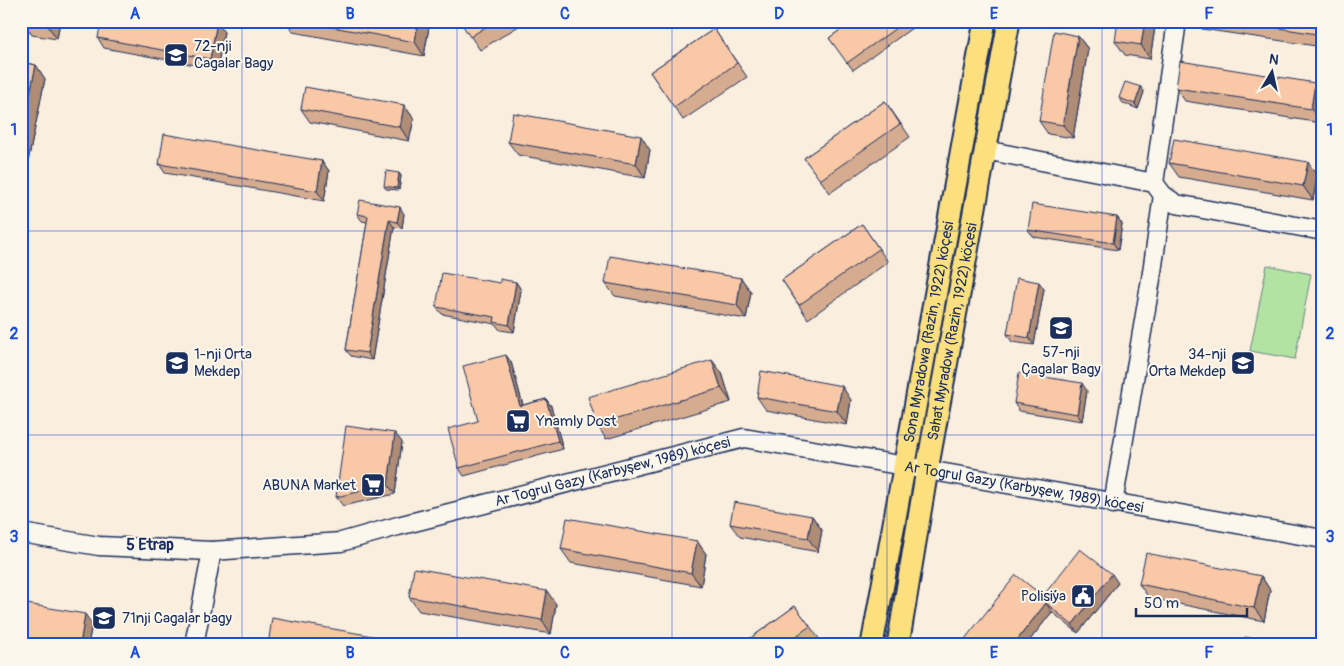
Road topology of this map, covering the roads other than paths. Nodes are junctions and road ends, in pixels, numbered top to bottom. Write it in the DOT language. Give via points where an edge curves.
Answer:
graph roads {
  1 [pos="985,21"];
  2 [pos="1010,21"];
  3 [pos="1177,21"];
  4 [pos="985,150"];
  5 [pos="1158,189"];
  6 [pos="1323,231"];
  7 [pos="904,466"];
  8 [pos="927,470"];
  9 [pos="1113,504"];
  10 [pos="21,533"];
  11 [pos="1323,539"];
  12 [pos="212,550"];
  13 [pos="194,645"];
  14 [pos="872,645"];
  15 [pos="898,645"];
  1 -- 7 [label="main road, Sona Myradowa (Razin, 1922) köçesi"];
  2 -- 4 [label="main road, Sahat Myradow (Razin, 1922) köçesi"];
  3 -- 5 [label="street"];
  4 -- 5 [label="street"];
  4 -- 8 [label="main road, Sahat Myradow (Razin, 1922) köçesi"];
  5 -- 6 [label="street" via="1176,204"];
  5 -- 9 [label="street" via="1151,278"];
  7 -- 8 [label="street, Ar Togrul Gazy (Karbyşew, 1989) köçesi"];
  7 -- 12 [label="street, Ar Togrul Gazy (Karbyşew, 1989) köçesi" via="744,438 341,542"];
  7 -- 14 [label="main road, Sona Myradowa (Razin, 1922) köçesi"];
  8 -- 9 [label="street, Ar Togrul Gazy (Karbyşew, 1989) köçesi"];
  8 -- 15 [label="main road, Sahat Myradow (Razin, 1922) köçesi"];
  9 -- 11 [label="street, Ar Togrul Gazy (Karbyşew, 1989) köçesi"];
  10 -- 12 [label="street, Ar Togrul Gazy (Karbyşew, 1989) köçesi" via="98,546"];
  12 -- 13 [label="street"];
}
